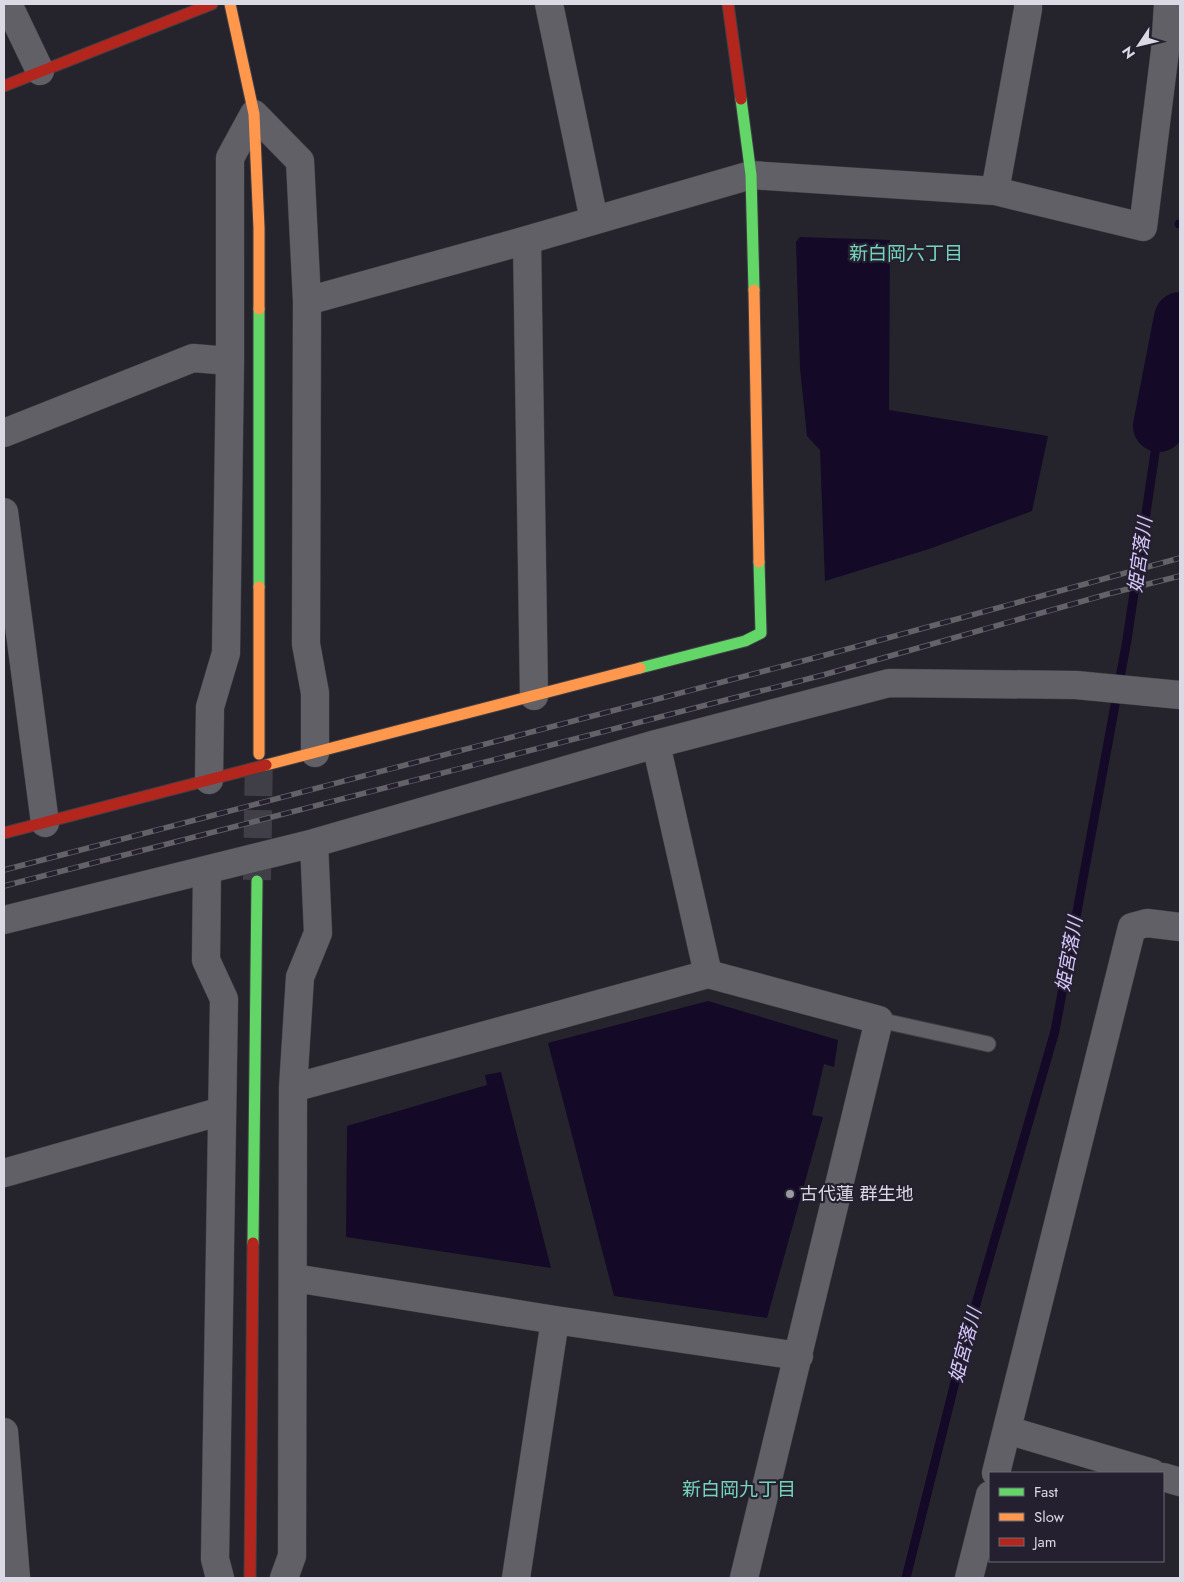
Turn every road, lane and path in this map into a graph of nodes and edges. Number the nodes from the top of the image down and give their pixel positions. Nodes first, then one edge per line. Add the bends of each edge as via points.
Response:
1 (8, 4) edge
2 (212, 4) edge
3 (230, 4) edge
4 (548, 4) edge
5 (728, 4) edge
6 (1028, 4) edge
7 (1168, 4) edge
8 (40, 71) junction
9 (4, 86) edge
10 (254, 114) junction
11 (751, 175) junction
12 (995, 191) junction
13 (594, 220) junction
14 (527, 240) junction
15 (307, 301) junction
16 (230, 361) junction
17 (4, 433) edge
18 (4, 512) edge
19 (1167, 694) edge
20 (534, 696) junction
21 (656, 744) junction
22 (315, 752) junction
23 (259, 754) tunnel mouth
24 (209, 780) junction
25 (45, 823) junction
26 (4, 833) edge
27 (314, 843) junction
28 (207, 871) junction
29 (257, 881) tunnel mouth
30 (4, 920) edge
31 (1180, 927) edge
32 (708, 974) junction
33 (879, 1020) junction
34 (988, 1044) dead end
35 (293, 1088) junction
36 (222, 1111) junction
37 (4, 1173) edge
38 (294, 1278) junction
39 (555, 1320) junction
40 (799, 1356) junction
41 (1007, 1430) junction
42 (4, 1432) edge
43 (996, 1472) edge
44 (1149, 1472) edge
45 (1164, 1476) edge
46 (1180, 1482) edge
47 (989, 1499) edge
48 (16, 1578) edge
49 (220, 1578) edge
50 (250, 1578) edge
51 (284, 1578) edge
52 (516, 1578) edge
53 (744, 1578) edge
54 (969, 1578) edge

1 - 8 street
2 - 8 street
3 - 10 street
4 - 13 street
5 - 11 street
6 - 12 street
7 - 12 street via 1143,227
8 - 9 street
10 - 15 street via 300,161
10 - 16 street via 230,158
10 - 23 street via 260,228
11 - 12 street
11 - 13 street
11 - 20 street via 761,633 745,641
13 - 14 street
14 - 15 street
14 - 20 street
15 - 22 street via 306,644 316,692
16 - 17 street via 193,358
16 - 24 street via 226,653 210,707
18 - 25 street
19 - 21 street via 1076,685 890,684
20 - 22 street
21 - 27 street
21 - 32 street
22 - 24 street
24 - 25 street
25 - 26 street
27 - 28 street
27 - 35 street via 318,933 300,977
28 - 30 street
28 - 36 street via 206,960 224,999
29 - 50 street
31 - 41 street via 1147,923 1132,927
32 - 33 street
32 - 35 street
33 - 34 lane
33 - 40 street
35 - 38 street
36 - 37 street
36 - 49 street via 215,1559
38 - 39 street
38 - 51 street via 292,1556
39 - 40 street
39 - 52 street
40 - 53 street
41 - 43 street
41 - 44 street
42 - 48 street
45 - 46 street
47 - 54 street

